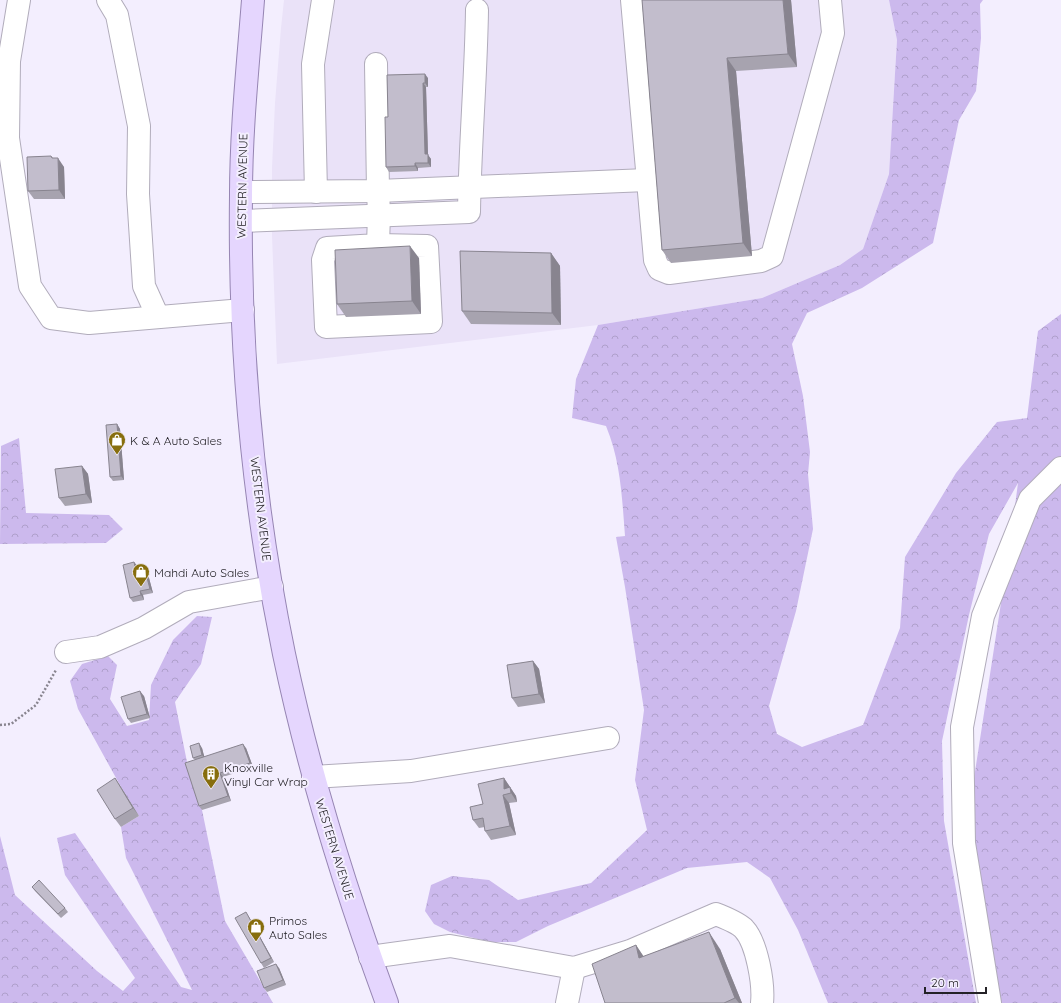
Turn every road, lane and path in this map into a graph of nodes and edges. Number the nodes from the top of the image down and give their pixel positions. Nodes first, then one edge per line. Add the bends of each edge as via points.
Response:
1 (19, 0) edge
2 (108, 0) edge
3 (253, 0) edge
4 (323, 0) edge
5 (632, 0) edge
6 (830, 0) edge
7 (477, 10) dead end
8 (376, 64) dead end
9 (647, 180) junction
10 (469, 187) junction
11 (378, 191) junction
12 (240, 192) junction
13 (316, 192) junction
14 (379, 214) junction
15 (241, 221) junction
16 (378, 245) junction
17 (243, 310) junction
18 (158, 317) junction
19 (1061, 468) edge
20 (272, 588) junction
21 (66, 652) joint
22 (0, 725) edge
23 (608, 738) dead end
24 (313, 776) junction
25 (370, 957) junction
26 (574, 968) junction
27 (387, 1003) edge
28 (567, 1003) edge
29 (762, 1003) edge
30 (990, 1003) edge

1 - 18 street via 9,61 8,138 30,286 51,318 89,323
2 - 18 street via 116,15 139,126 138,194 144,286
3 - 12 main road, WESTERN AVENUE
4 - 13 street via 313,64
5 - 9 street
6 - 9 street via 833,33 772,256 761,261 690,272 669,274 659,270 655,260
7 - 10 street
8 - 11 street
9 - 10 street
10 - 11 street
10 - 14 street via 469,212
11 - 13 street
11 - 14 street
12 - 13 street
12 - 15 main road, WESTERN AVENUE
14 - 15 street
14 - 16 street
15 - 17 main road, WESTERN AVENUE
16 - 16 street via 327,248 323,260 326,327 431,322 427,246
17 - 18 street
17 - 20 main road, WESTERN AVENUE via 249,411
19 - 30 street via 1030,499 983,616 962,727 964,843
20 - 21 street via 189,602 144,628 100,647
20 - 24 main road, WESTERN AVENUE via 284,654
21 - 22 path via 36,705 12,724
23 - 24 street via 411,771
24 - 25 main road, WESTERN AVENUE
25 - 26 street via 450,946
25 - 27 main road, WESTERN AVENUE
26 - 28 street
26 - 29 street via 630,950 716,914 743,928 755,949 763,994

